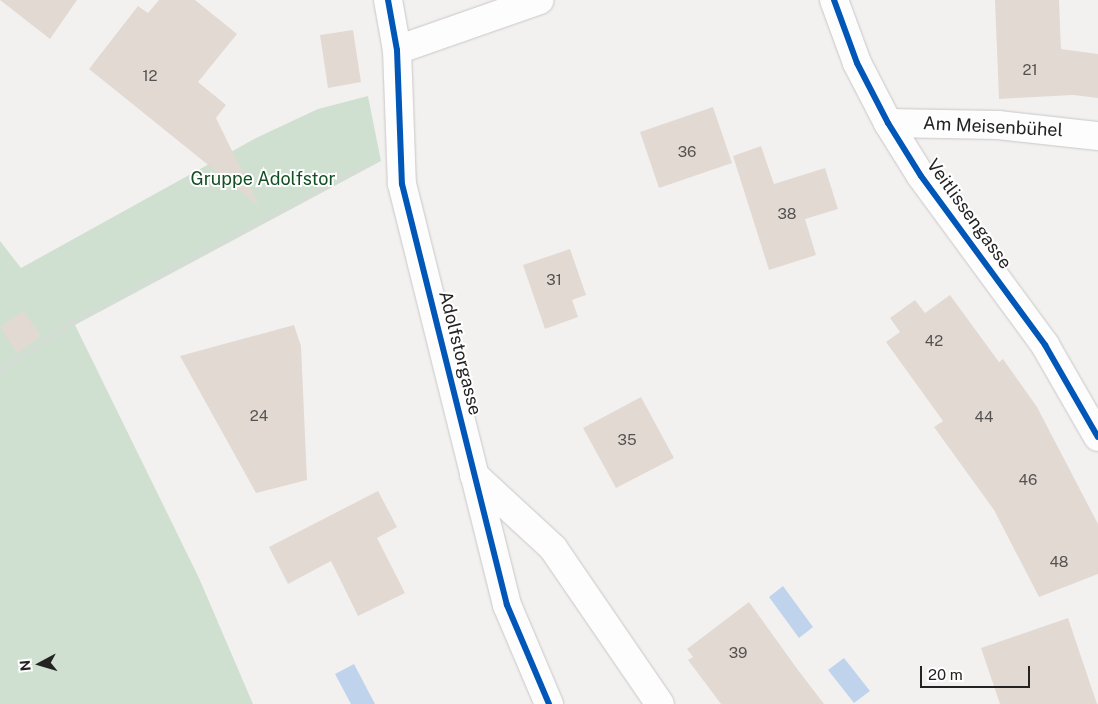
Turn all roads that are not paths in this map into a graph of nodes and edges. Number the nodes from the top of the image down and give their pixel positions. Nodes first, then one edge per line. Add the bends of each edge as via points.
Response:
1 (388, 0) edge
2 (540, 0) edge
3 (834, 0) edge
4 (397, 50) junction
5 (888, 123) junction
6 (1098, 136) edge
7 (1098, 437) edge
8 (474, 475) junction
9 (549, 704) edge
10 (660, 704) edge

1 - 4 street, Adolfstorgasse
2 - 4 street
3 - 5 street, Veitlissengasse via 857,63
4 - 8 street, Adolfstorgasse via 402,184
5 - 6 street, Am Meisenbühel via 998,125
5 - 7 street, Veitlissengasse via 921,176 1045,345
8 - 9 street, Adolfstorgasse via 507,605
8 - 10 street via 553,548

